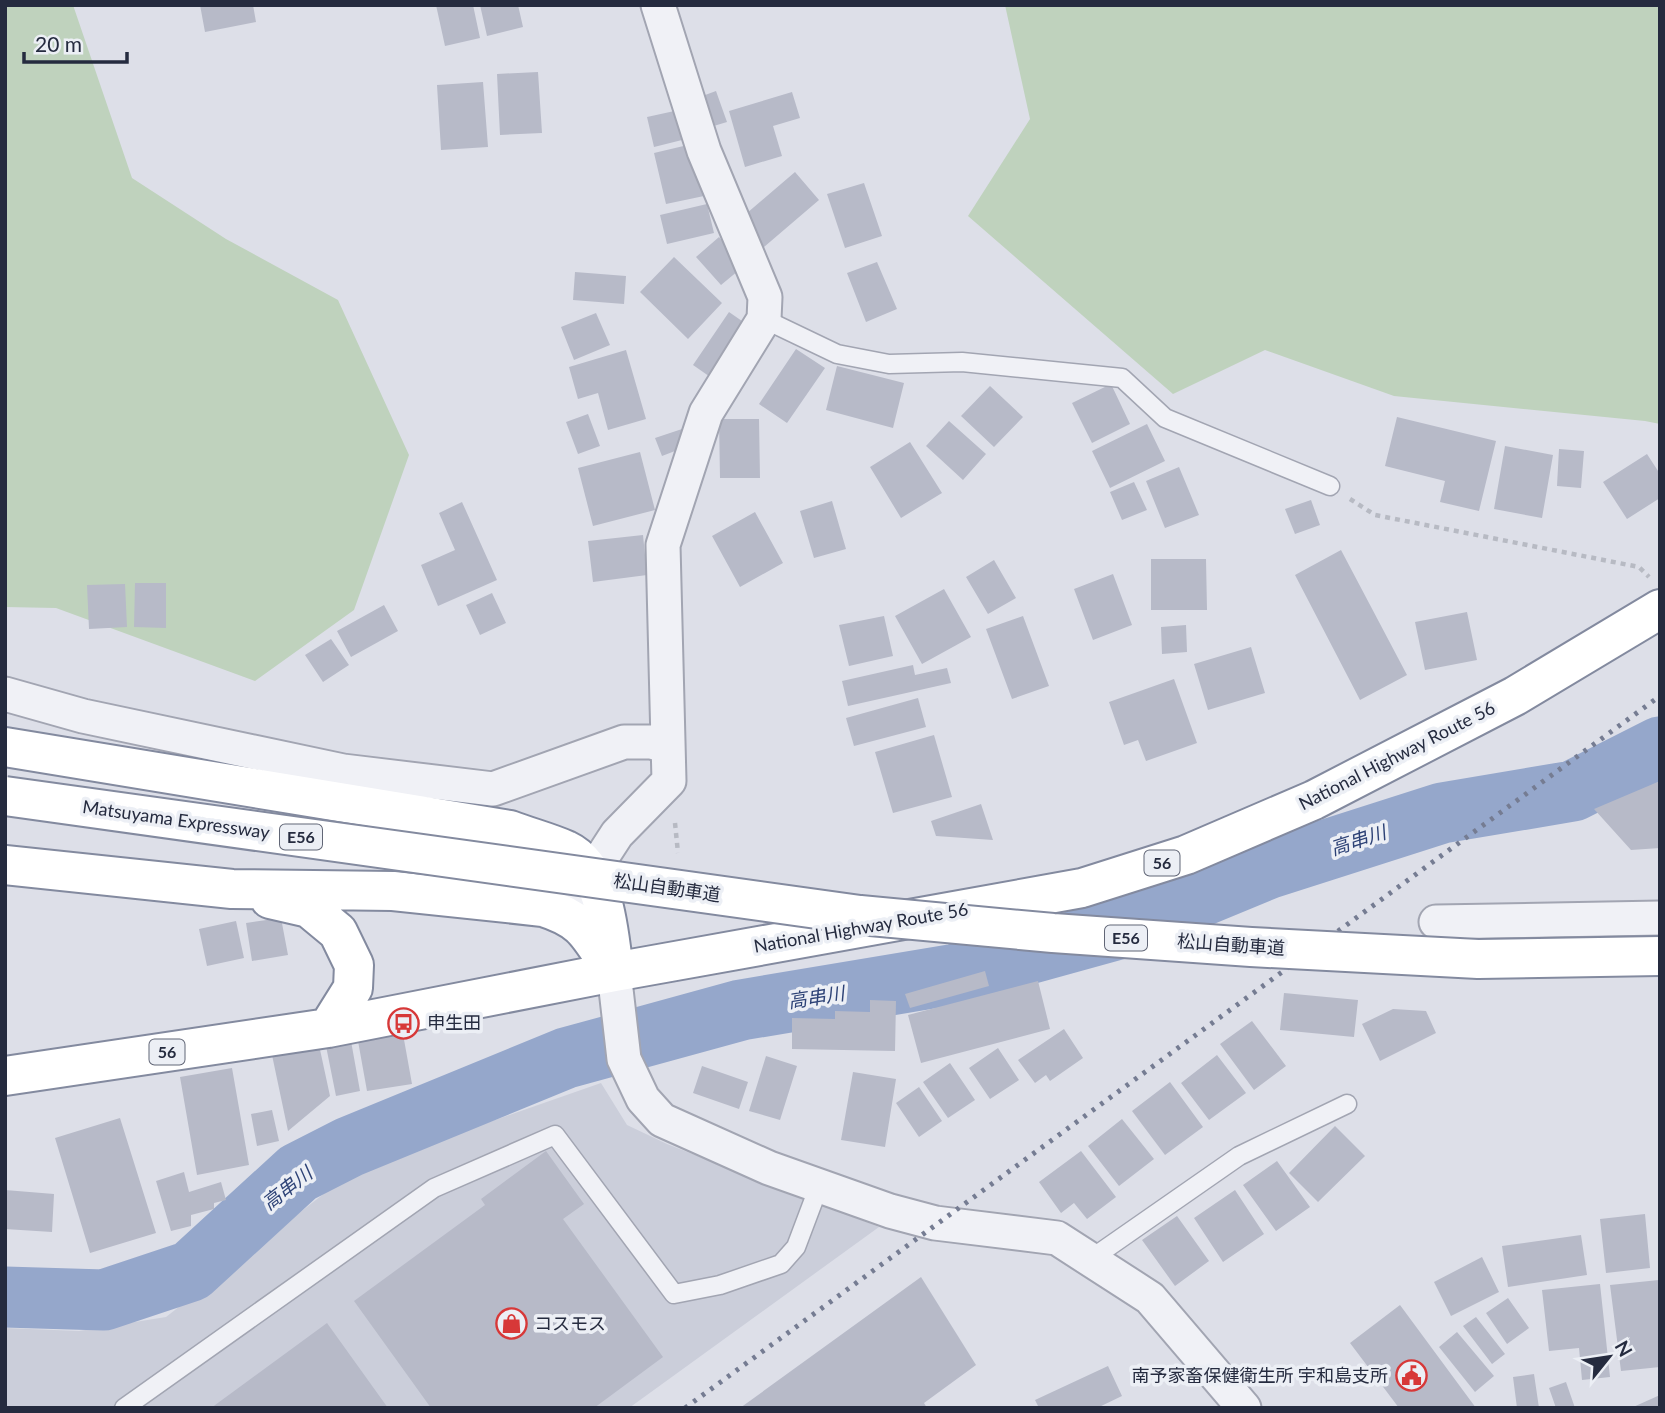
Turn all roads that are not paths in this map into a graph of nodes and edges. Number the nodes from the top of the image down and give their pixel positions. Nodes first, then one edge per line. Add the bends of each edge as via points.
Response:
1 (657, 5) edge
2 (764, 319) junction
3 (1330, 486) road end
4 (1658, 596) edge
5 (5, 694) edge
6 (667, 746) junction
7 (5, 747) edge
8 (5, 796) edge
9 (5, 866) edge
10 (594, 876) junction
11 (232, 889) junction
12 (565, 914) junction
13 (1660, 918) edge
14 (1436, 922) dead end
15 (1660, 956) edge
16 (614, 972) junction
17 (328, 1028) junction
18 (5, 1076) edge
19 (1347, 1104) dead end
20 (819, 1186) junction
21 (1091, 1259) junction
22 (124, 1408) edge
23 (1244, 1408) edge

1 - 2 street via 704,151 765,297
2 - 3 lane via 837,354 889,364 962,362 1122,378 1165,418
2 - 6 street via 706,413 663,545
4 - 16 highway, National Highway Route 56 / 56 via 1515,696 1314,800 1186,855 1083,888
5 - 6 street via 83,716 343,771 494,789 624,742
6 - 10 street via 669,781 617,834
7 - 10 highway via 510,831 569,851
8 - 10 highway, Matsuyama Expressway / E56, bridge
9 - 11 highway
10 - 12 street
10 - 15 highway, 松山自動車道 / E56, bridge via 860,915 1066,934 1478,959
10 - 16 highway via 606,911
11 - 12 highway via 393,891 543,907
11 - 17 highway via 309,908 338,932 354,965 353,988
12 - 16 highway via 583,926
13 - 14 street
16 - 17 highway, National Highway Route 56 / 56
16 - 20 street via 624,1059 643,1098 662,1120
17 - 18 highway, National Highway Route 56 / 56
19 - 21 lane via 1239,1156
20 - 21 street via 935,1223 1057,1238
20 - 22 lane via 796,1247 781,1264 720,1285 674,1294 555,1135 433,1188
21 - 23 street via 1150,1298

